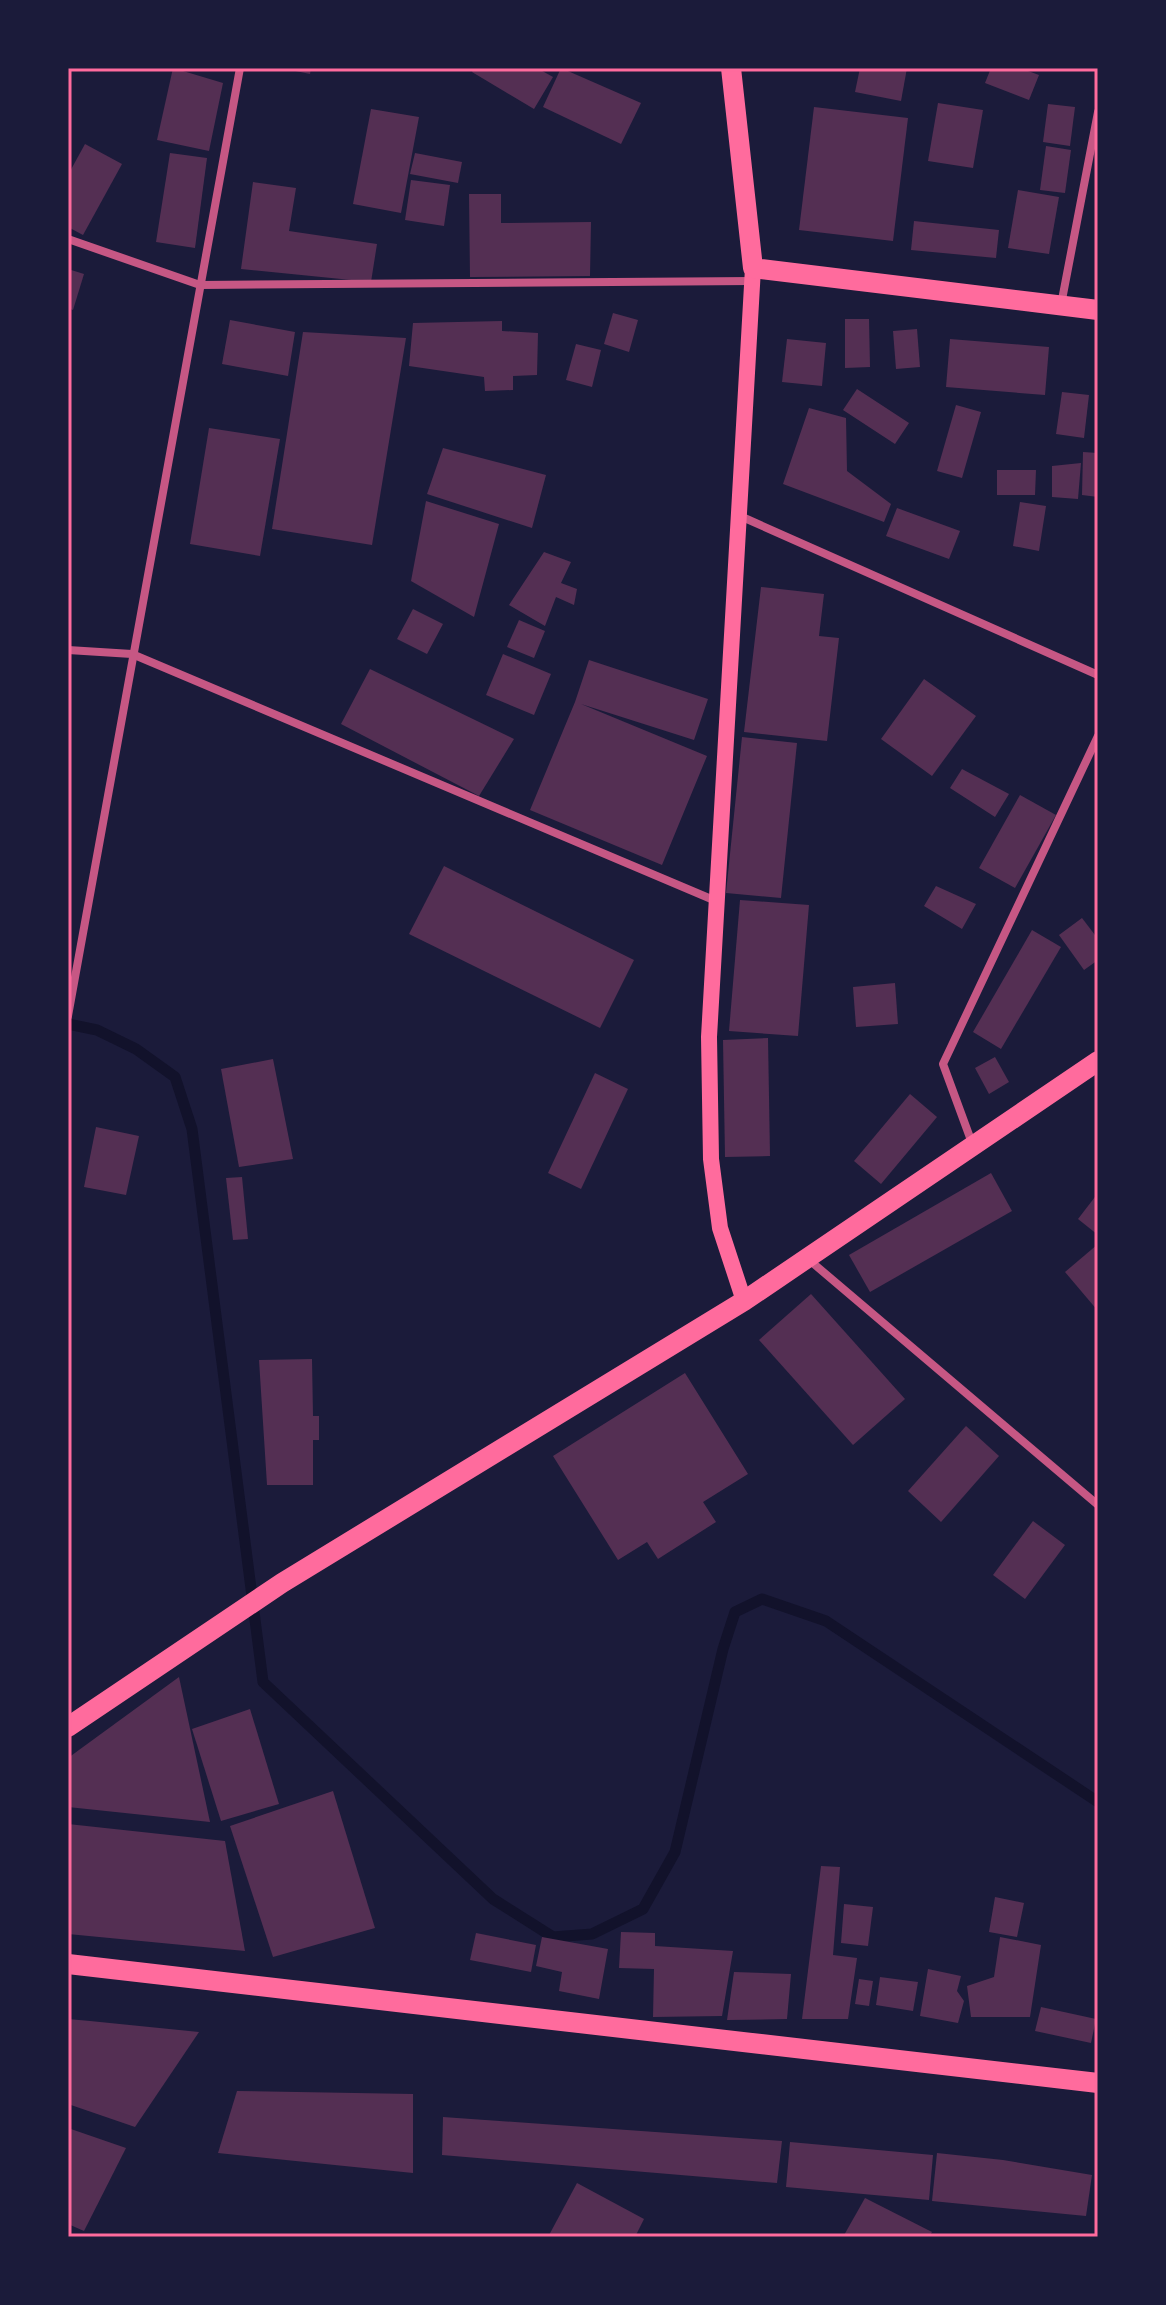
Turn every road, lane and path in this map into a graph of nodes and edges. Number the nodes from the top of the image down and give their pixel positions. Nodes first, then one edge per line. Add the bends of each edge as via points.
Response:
1 (240, 68) edge
2 (731, 68) edge
3 (1098, 112) edge
4 (68, 239) edge
5 (753, 274) junction
6 (200, 285) junction
7 (1061, 306) junction
8 (1098, 310) edge
9 (740, 516) junction
10 (68, 650) edge
11 (132, 654) junction
12 (1098, 675) edge
13 (1098, 736) edge
14 (717, 902) junction
15 (68, 1016) edge
16 (1098, 1061) edge
17 (973, 1146) junction
18 (807, 1258) junction
19 (744, 1301) junction
20 (1098, 1505) edge
21 (68, 1727) edge
22 (68, 1964) edge
23 (1098, 2083) edge

1 - 6 street
2 - 5 main road
3 - 7 street
4 - 6 street
5 - 6 street
5 - 7 main road
5 - 9 main road
6 - 11 street
7 - 8 main road
9 - 12 street
9 - 14 main road
10 - 11 street
11 - 14 street
11 - 15 street
13 - 17 street via 943,1064
14 - 19 main road via 709,1037 711,1159 720,1228
16 - 17 main road
17 - 18 main road
18 - 19 main road
18 - 20 street
19 - 21 main road via 282,1583
22 - 23 main road

